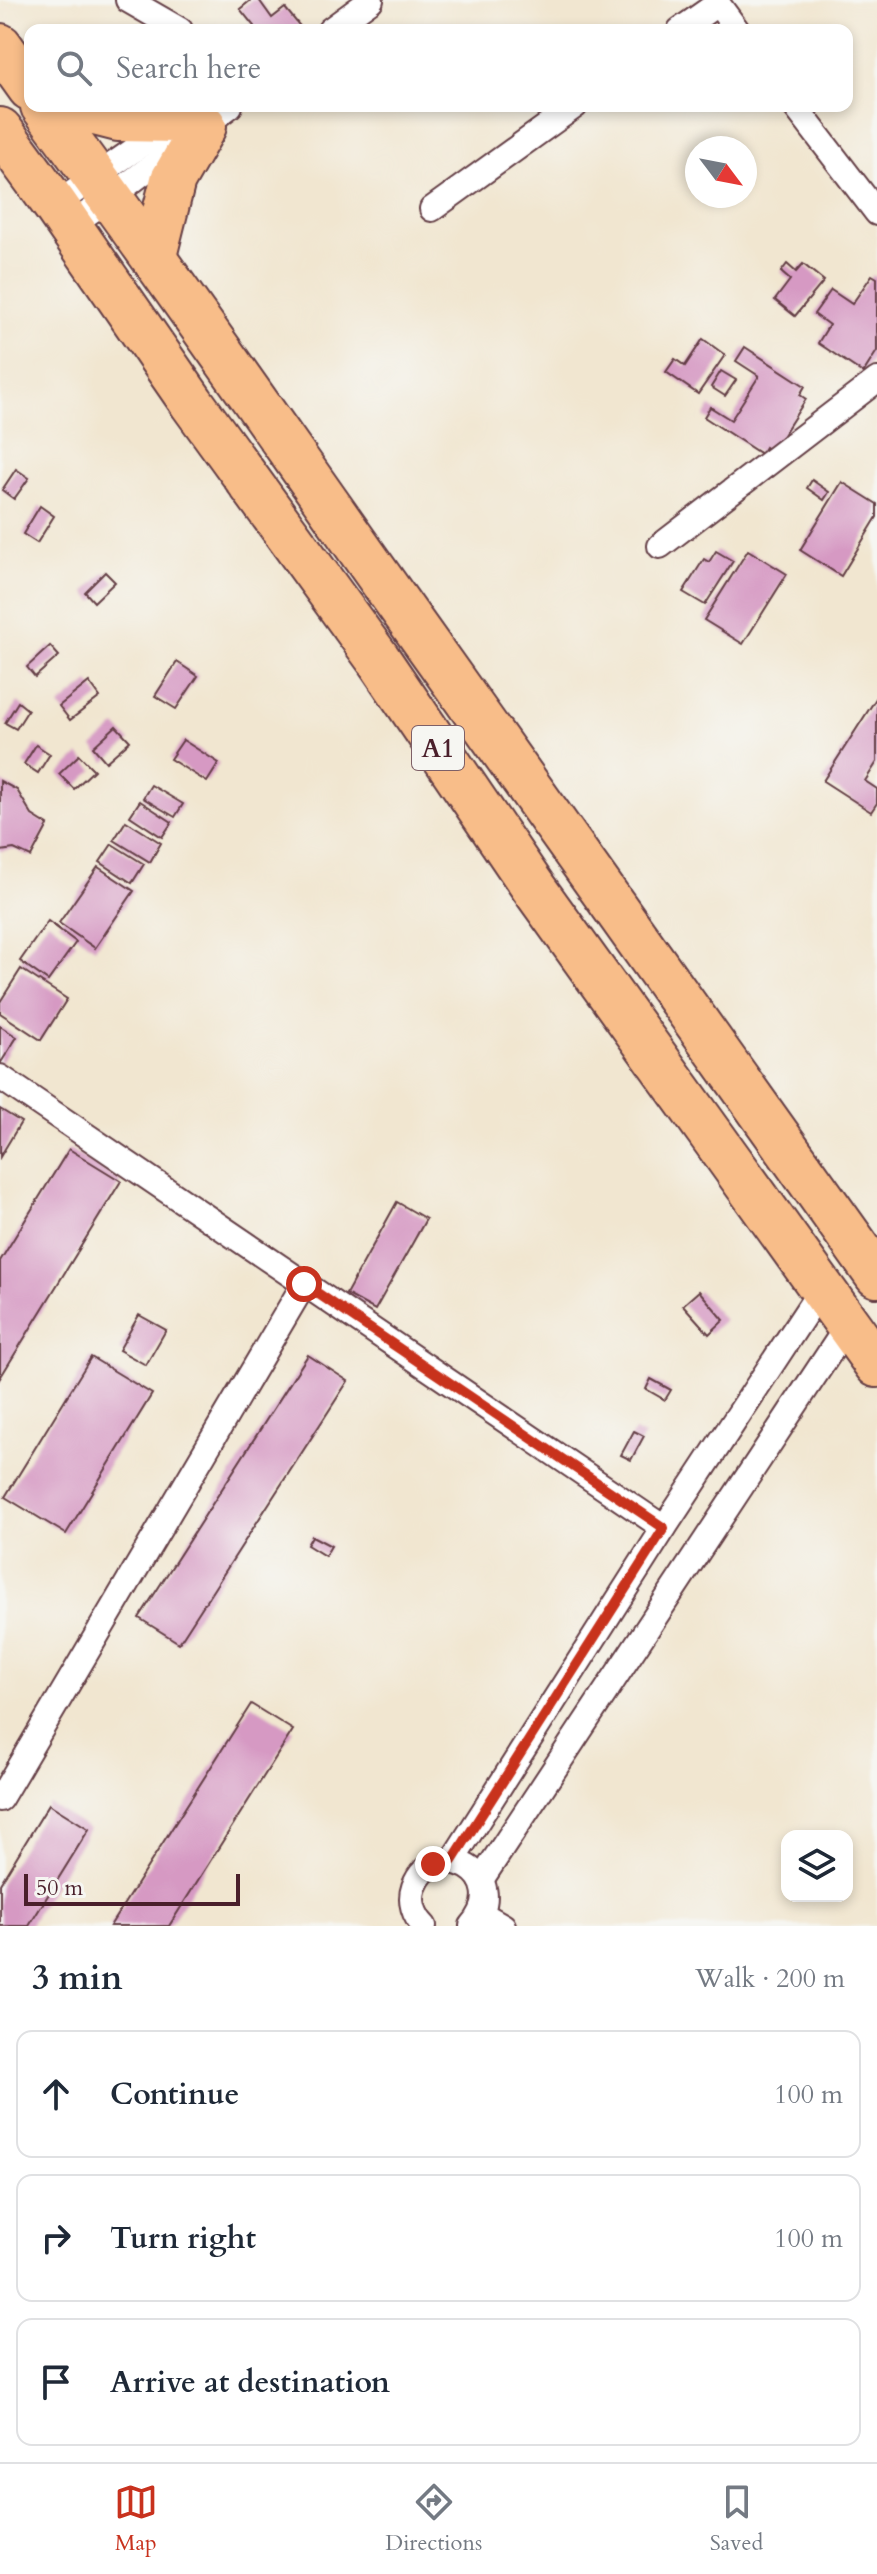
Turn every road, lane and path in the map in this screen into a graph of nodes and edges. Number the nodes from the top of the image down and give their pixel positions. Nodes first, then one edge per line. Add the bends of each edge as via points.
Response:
1 (128, 0) edge
2 (371, 0) edge
3 (716, 2) edge
4 (170, 24) edge
5 (338, 24) edge
6 (688, 24) edge
7 (732, 24) edge
8 (0, 46) edge
9 (24, 80) edge
10 (47, 112) edge
11 (91, 112) edge
12 (567, 112) edge
13 (800, 112) edge
14 (204, 115) edge
15 (0, 130) edge
16 (103, 187) junction
17 (432, 209) dead end
18 (877, 213) edge
19 (62, 216) junction
20 (154, 256) junction
21 (877, 380) edge
22 (660, 546) dead end
23 (0, 1077) edge
24 (877, 1275) edge
25 (304, 1284) junction
26 (822, 1288) junction
27 (848, 1325) junction
28 (877, 1365) edge
29 (664, 1528) junction
30 (0, 1799) edge
31 (452, 1861) junction
32 (481, 1880) junction
33 (416, 1922) edge
34 (486, 1922) edge

1 - 4 street
2 - 5 street
3 - 6 street
3 - 7 street
8 - 9 highway
10 - 16 highway, A1
11 - 14 highway via 118,119
12 - 17 street
13 - 18 street
14 - 16 street
14 - 20 highway via 173,180
15 - 19 highway, A1
16 - 19 street
16 - 20 highway, A1
19 - 26 highway, A1
20 - 24 highway, A1
21 - 22 street
23 - 25 street
25 - 29 street
25 - 30 street
26 - 27 highway, A1
26 - 29 street
27 - 28 highway, A1
27 - 32 street
29 - 31 street
31 - 32 street via 469,1867
31 - 33 street via 433,1864 418,1876 411,1895
32 - 34 street

